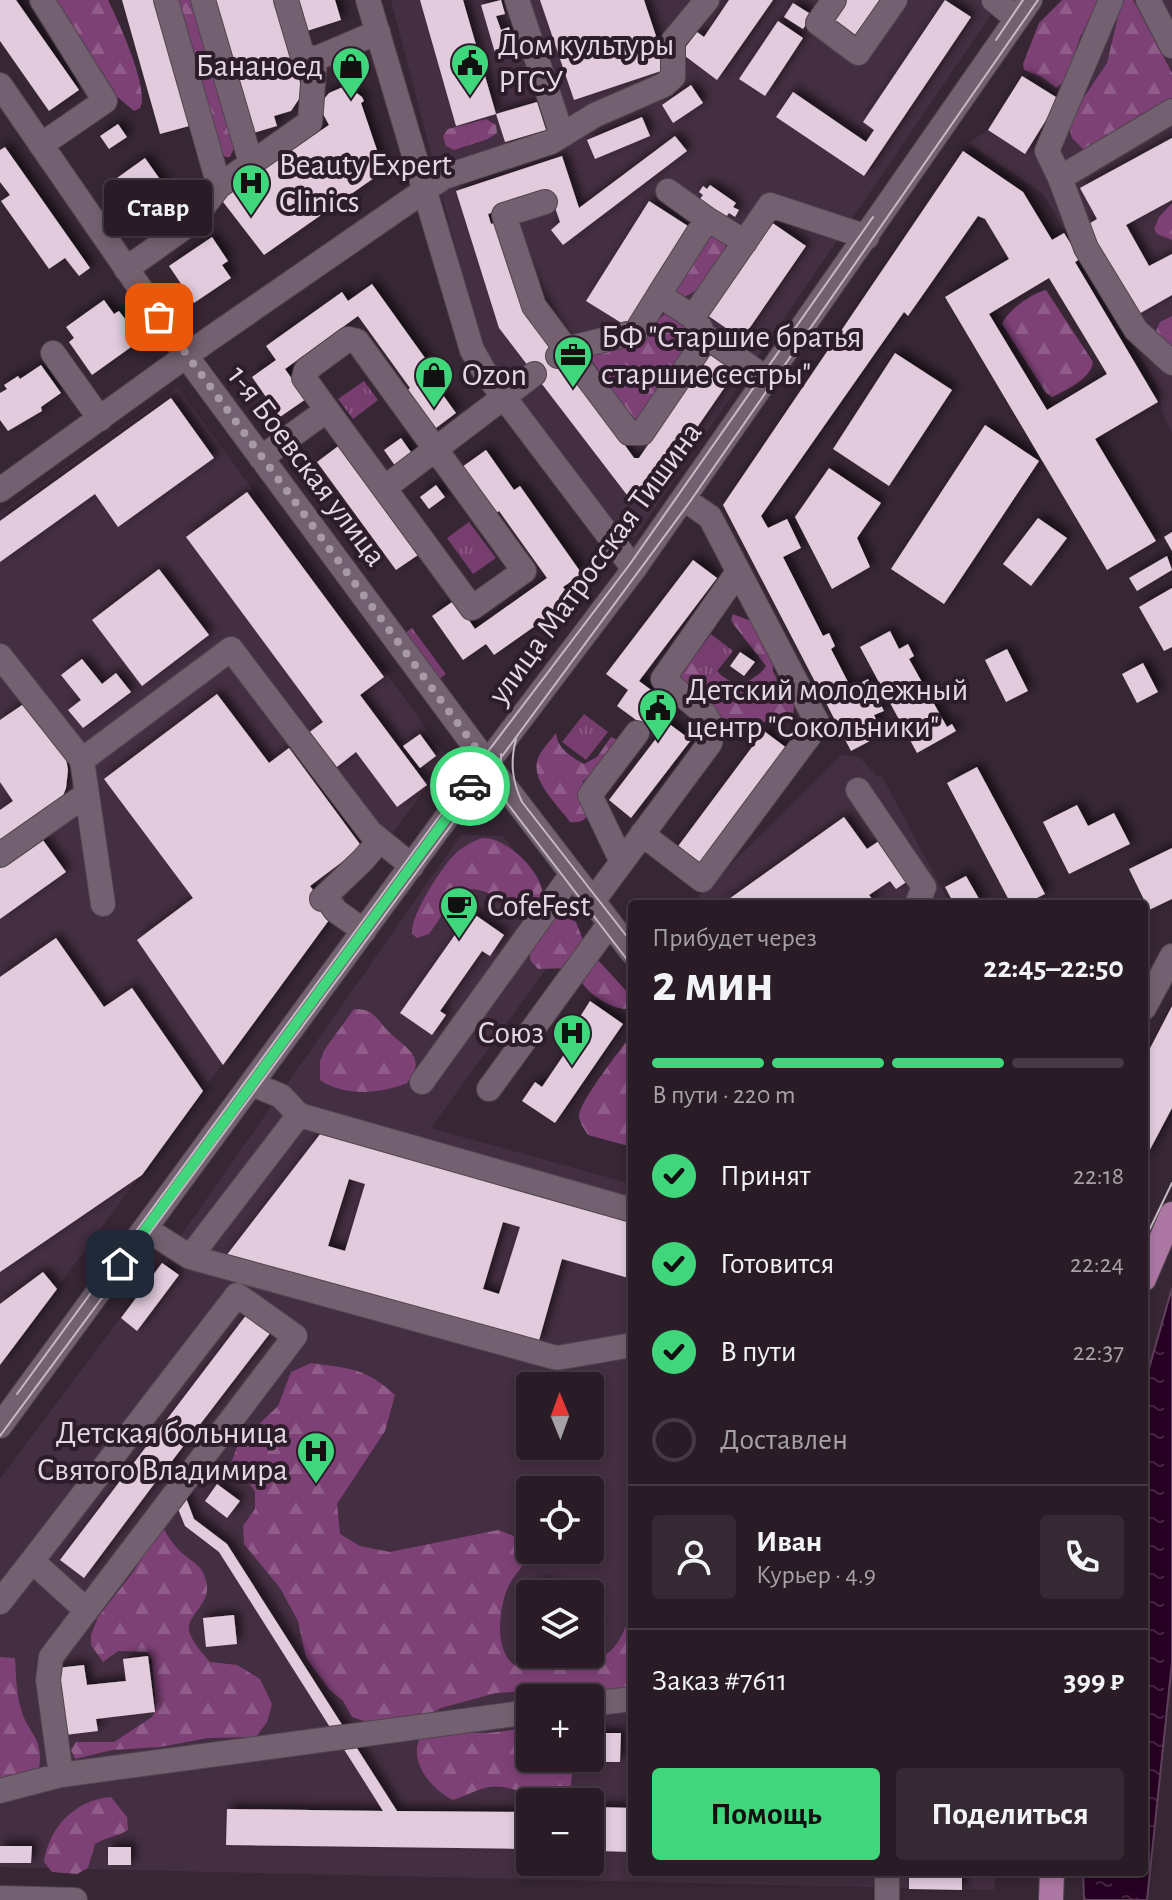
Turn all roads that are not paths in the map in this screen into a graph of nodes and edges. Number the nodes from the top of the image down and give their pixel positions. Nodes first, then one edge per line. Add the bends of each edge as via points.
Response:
1 (42, 0) edge
2 (166, 0) edge
3 (203, 0) edge
4 (286, 0) edge
5 (368, 0) edge
6 (517, 0) edge
7 (707, 0) edge
8 (834, 0) edge
9 (895, 0) edge
10 (994, 0) edge
11 (1111, 0) edge
12 (1148, 0) edge
13 (1024, 10) edge
14 (378, 32) junction
15 (1172, 46) edge
16 (315, 59) junction
17 (3, 96) edge
18 (1172, 111) edge
19 (562, 135) junction
20 (41, 145) junction
21 (251, 163) junction
22 (1060, 178) junction
23 (219, 186) junction
24 (425, 190) junction
25 (668, 191) dead end
26 (545, 202) dead end
27 (707, 219) junction
28 (867, 237) junction
29 (745, 242) junction
30 (126, 269) junction
31 (659, 295) junction
32 (700, 327) junction
33 (53, 353) dead end
34 (562, 353) junction
35 (187, 356) junction
36 (1172, 363) edge
37 (534, 374) dead end
38 (767, 379) junction
39 (504, 396) junction
40 (327, 410) junction
41 (100, 419) junction
42 (435, 449) junction
43 (261, 458) junction
44 (395, 480) dead end
45 (0, 490) edge
46 (684, 499) junction
47 (634, 569) junction
48 (738, 572) junction
49 (0, 656) edge
50 (637, 733) dead end
51 (82, 760) junction
52 (487, 763) junction
53 (858, 790) dead end
54 (87, 794) junction
55 (642, 834) junction
56 (371, 851) junction
57 (0, 855) edge
58 (622, 862) junction
59 (572, 874) junction
60 (405, 876) junction
61 (919, 900) edge
62 (593, 901) junction
63 (103, 904) dead end
64 (610, 923) junction
65 (364, 931) junction
66 (628, 947) edge
67 (1172, 956) edge
68 (1148, 1001) edge
69 (422, 1082) dead end
70 (252, 1084) junction
71 (489, 1089) dead end
72 (299, 1115) junction
73 (628, 1209) edge
74 (1172, 1214) edge
75 (146, 1229) junction
76 (190, 1257) junction
77 (1148, 1270) edge
78 (628, 1346) edge
79 (0, 1426) edge
80 (32, 1561) junction
81 (0, 1602) edge
82 (85, 1609) junction
83 (628, 1699) edge
84 (604, 1702) edge
85 (516, 1714) edge
86 (61, 1775) junction
87 (0, 1791) edge
88 (887, 1876) edge
89 (1052, 1876) edge
90 (0, 1898) edge
91 (75, 1900) edge
92 (887, 1900) edge
93 (1051, 1900) edge

1 - 20 street via 105,101
2 - 23 street
3 - 21 street
4 - 16 street via 302,54
5 - 14 street
6 - 19 street
7 - 19 street via 673,41 673,77
8 - 9 street via 818,23 858,53
10 - 13 street
11 - 22 street via 1047,151
12 - 15 street
13 - 28 street, улица Матросская Тишина
14 - 16 street
14 - 24 street
16 - 21 street via 310,122
17 - 20 street, 1-я Боевская улица
18 - 22 street
19 - 24 street via 444,177
20 - 30 street, 1-я Боевская улица
21 - 23 street
22 - 36 street via 1086,248 1136,330
23 - 30 street via 192,222
24 - 35 street
24 - 39 street via 472,350
25 - 27 street
26 - 34 street via 504,215 534,306
27 - 29 street
27 - 31 street
28 - 29 street via 770,205
28 - 38 street, улица Матросская Тишина
29 - 32 street
30 - 35 street, 1-я Боевская улица
31 - 32 street
31 - 34 street via 636,332
32 - 34 street via 642,433 629,433
32 - 38 street
33 - 41 street
35 - 41 street
35 - 43 street, 1-я Боевская улица
37 - 39 street
38 - 46 street, улица Матросская Тишина
39 - 42 street
39 - 47 street
40 - 42 street via 304,378 306,370 348,339 357,341
40 - 42 street via 472,608 524,571
40 - 43 street
41 - 45 street
42 - 44 street
43 - 52 street, 1-я Боевская улица
46 - 47 street, улица Матросская Тишина
46 - 48 street via 710,517
47 - 52 street, улица Матросская Тишина
48 - 55 street via 663,679 704,713 713,728 710,743
48 - 55 street via 818,724 702,880
49 - 51 street
50 - 58 street via 590,795
51 - 54 street
51 - 56 street via 231,649
52 - 59 street, 1-я Боевская улица
52 - 60 street, улица Матросская Тишина
53 - 61 street via 924,887
54 - 57 street
54 - 63 street
55 - 58 street
56 - 60 street
56 - 65 street via 324,898
58 - 62 street
59 - 62 street, 1-я Боевская улица
59 - 69 street
60 - 65 street, улица Матросская Тишина
62 - 64 street, 1-я Боевская улица
64 - 66 street, 1-я Боевская улица
64 - 71 street
65 - 70 street, улица Матросская Тишина
67 - 68 street
70 - 72 street via 281,1096
70 - 75 street, улица Матросская Тишина
72 - 73 street
72 - 76 street
74 - 77 main road
75 - 76 street
75 - 79 street, улица Матросская Тишина
76 - 78 street via 557,1358
80 - 81 street
80 - 82 street
80 - 82 street via 237,1295 295,1336
82 - 86 street via 51,1657 48,1680
83 - 84 street
85 - 86 street
86 - 87 street
88 - 92 street
89 - 93 main road
90 - 91 street

